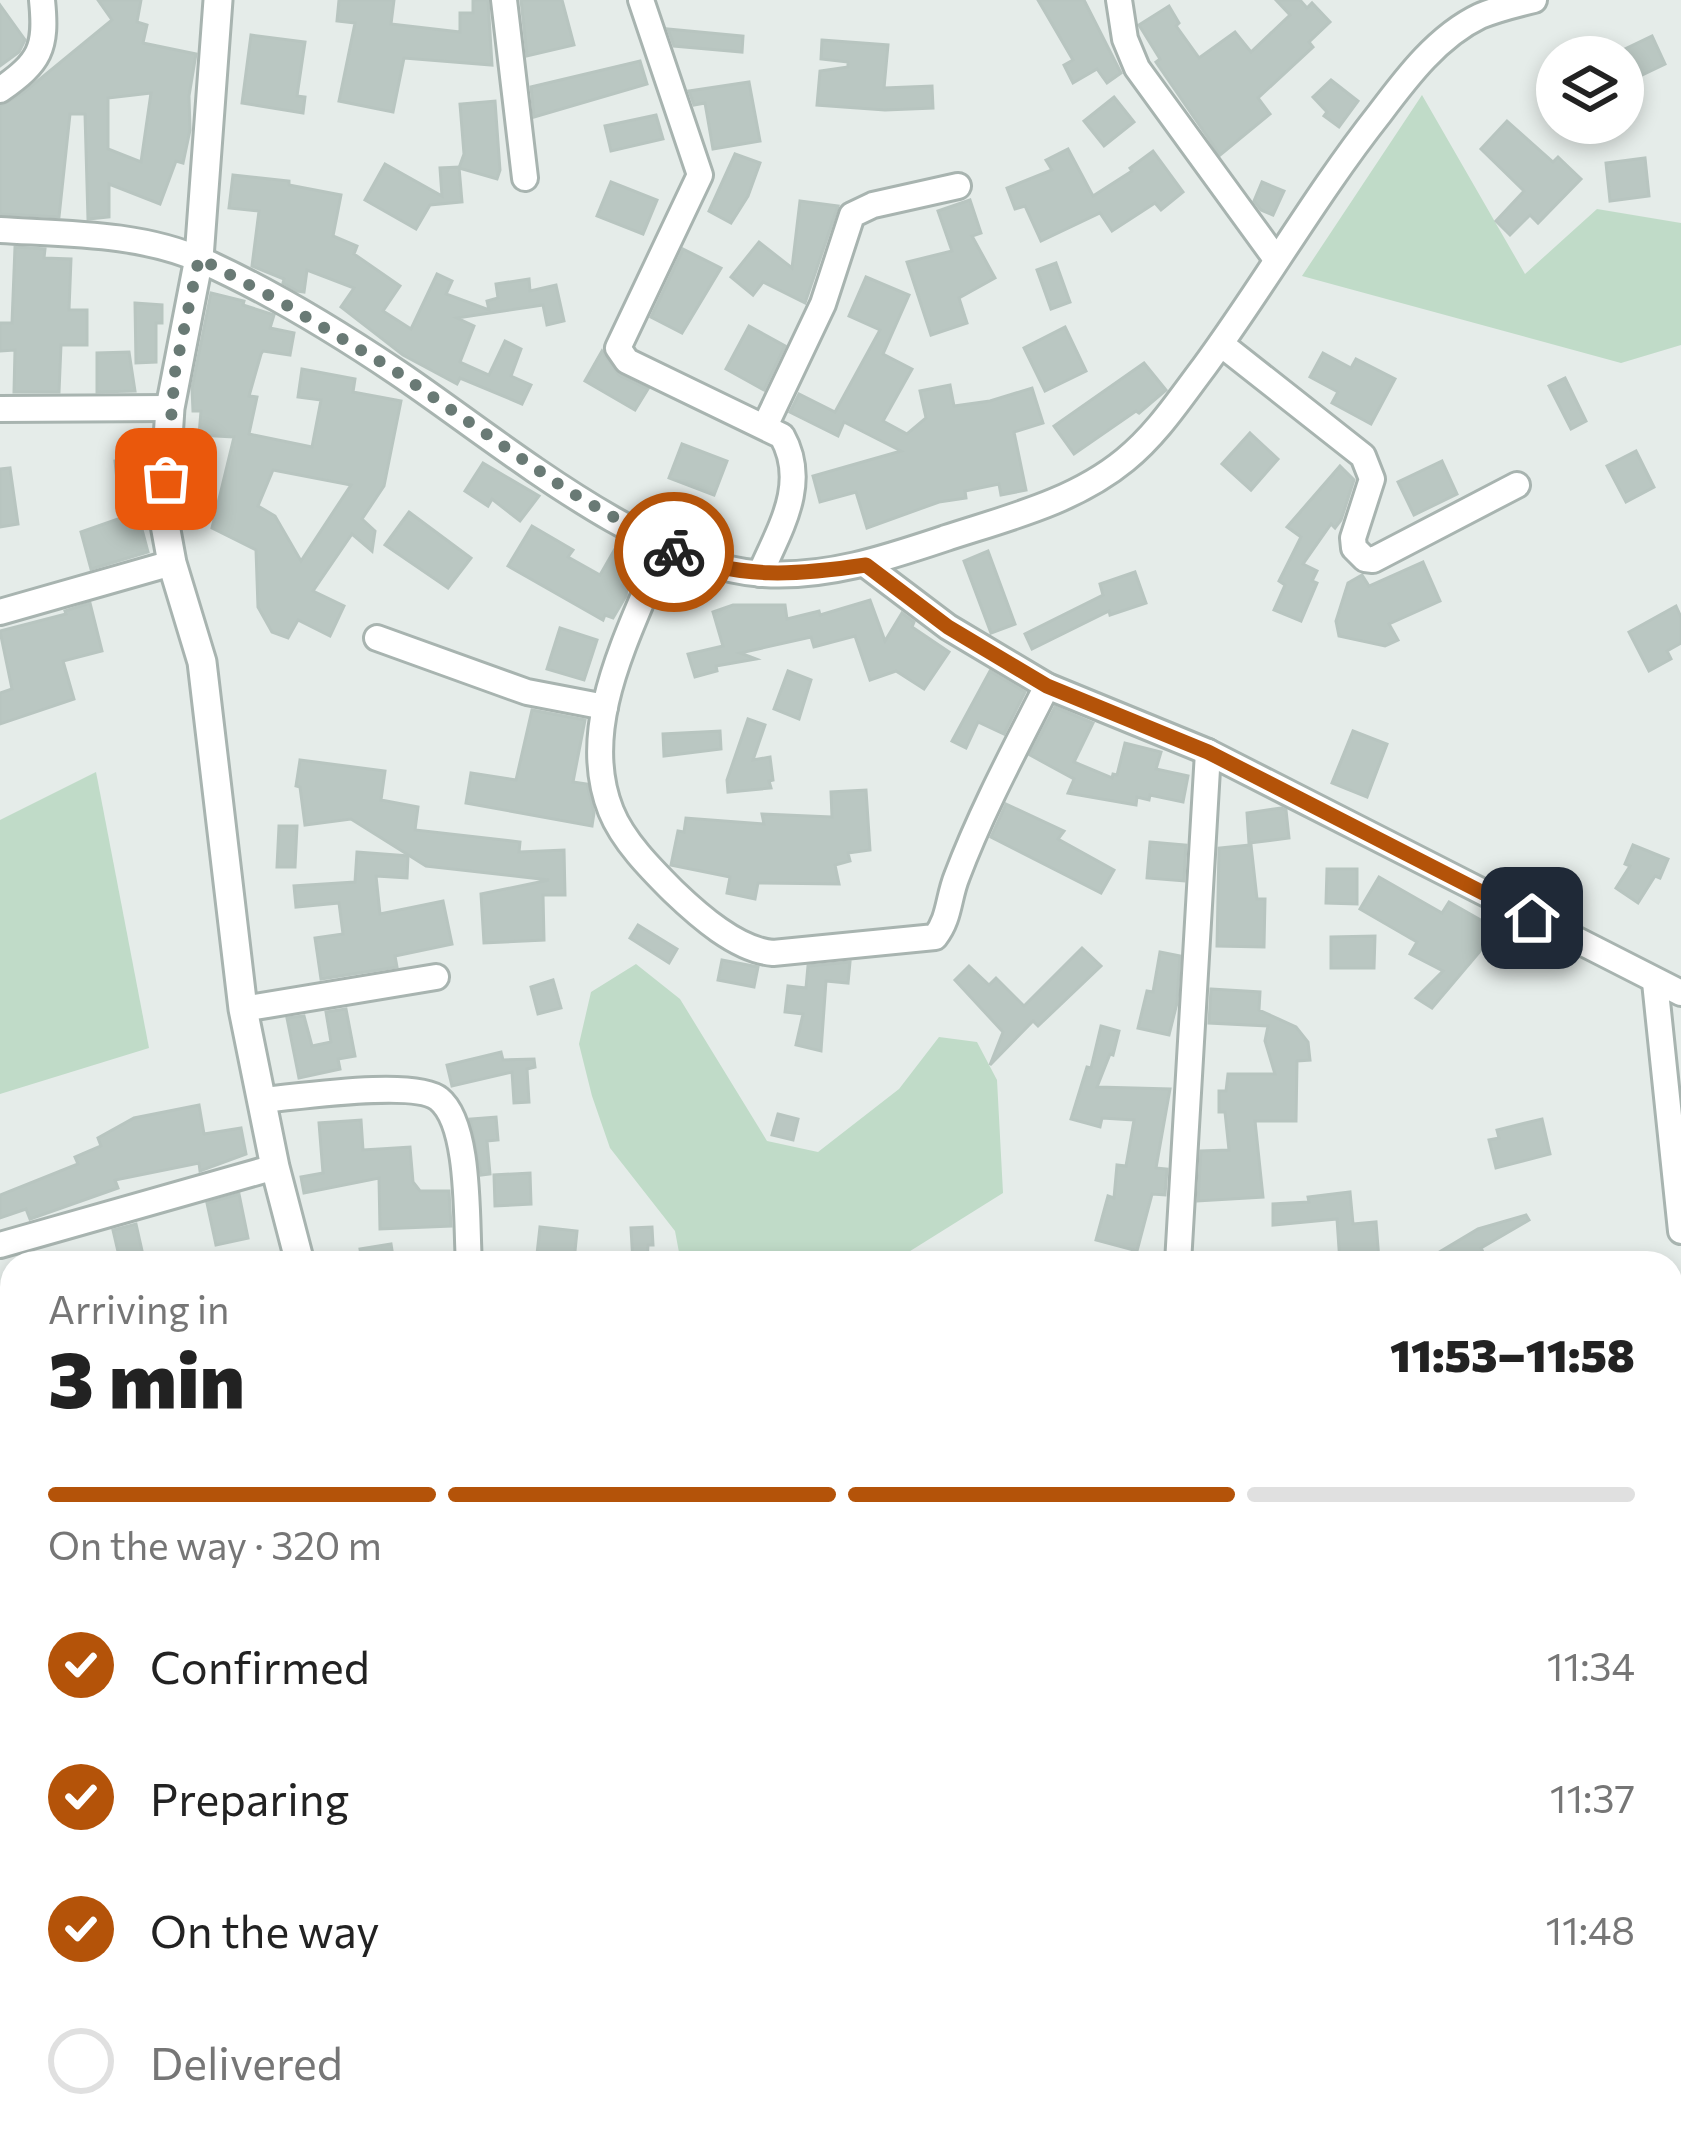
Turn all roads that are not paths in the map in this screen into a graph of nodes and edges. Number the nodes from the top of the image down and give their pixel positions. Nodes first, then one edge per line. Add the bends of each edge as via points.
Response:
1 (42, 0) edge
2 (218, 0) edge
3 (504, 0) edge
4 (641, 0) edge
5 (1119, 0) edge
6 (1534, 0) edge
7 (1477, 8) edge
8 (0, 90) edge
9 (525, 178) dead end
10 (958, 186) dead end
11 (0, 230) edge
12 (199, 258) junction
13 (1276, 260) junction
14 (1221, 344) junction
15 (170, 408) junction
16 (0, 409) edge
17 (765, 426) junction
18 (1517, 485) dead end
19 (664, 548) junction
20 (172, 563) junction
21 (866, 565) junction
22 (760, 574) junction
23 (0, 612) edge
24 (376, 638) dead end
25 (1047, 686) junction
26 (604, 707) junction
27 (1208, 752) junction
28 (436, 977) dead end
29 (1655, 982) junction
30 (1681, 993) edge
31 (243, 1009) junction
32 (262, 1100) junction
33 (275, 1167) junction
34 (1681, 1232) edge
35 (0, 1245) edge
36 (297, 1251) edge
37 (468, 1251) edge
38 (1179, 1251) edge

1 - 8 street via 40,52
2 - 12 street
3 - 9 street
4 - 17 street via 700,175 620,356
5 - 13 street via 1137,68
6 - 7 street
7 - 13 street via 1418,64
10 - 17 street via 852,214 824,304
11 - 12 street via 141,243
12 - 15 street
12 - 19 street via 394,370
13 - 14 street
14 - 18 street via 1363,456 1372,479 1353,538 1365,559
14 - 21 street via 1157,429 1086,487
15 - 16 street
15 - 20 street via 164,514
17 - 22 street via 790,450 794,487
19 - 22 street
19 - 26 street
20 - 23 street
20 - 31 street via 202,662
21 - 22 street
21 - 25 street
24 - 26 street via 526,692
25 - 26 street via 935,937 773,952 700,916 647,865 611,813 599,735
25 - 27 street
27 - 29 street
27 - 38 street
28 - 31 street
29 - 30 street
29 - 34 street
31 - 32 street
32 - 33 street
32 - 37 street via 413,1088 442,1100 463,1157
33 - 35 street
33 - 36 street

